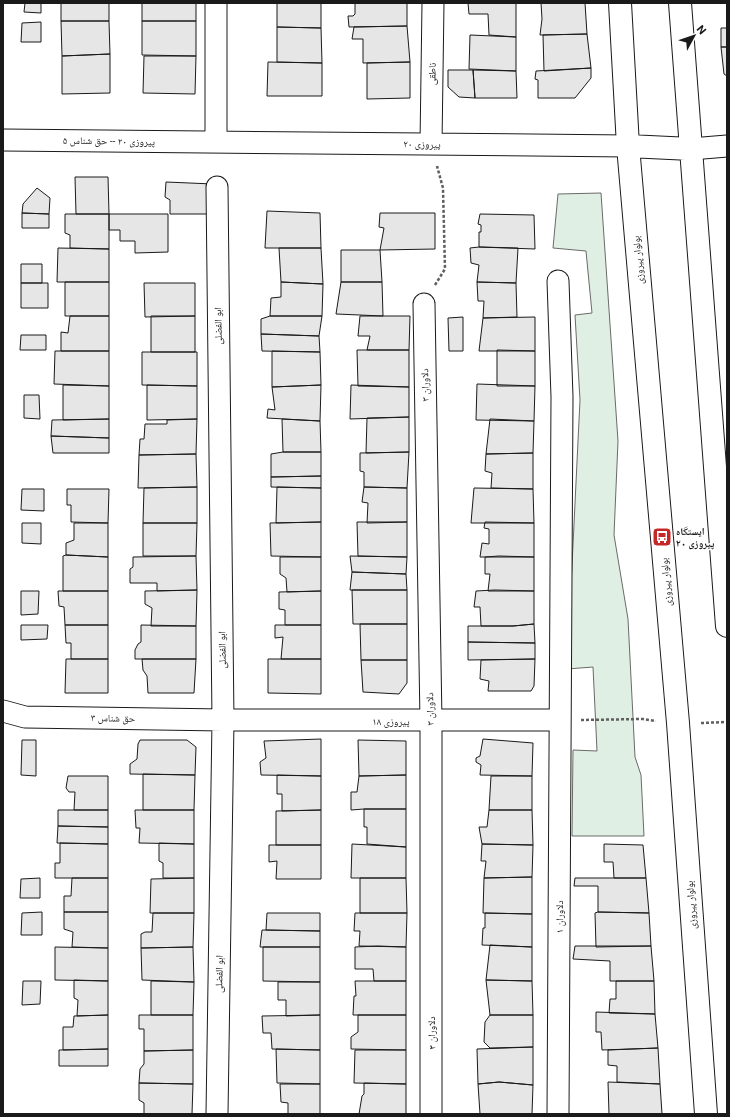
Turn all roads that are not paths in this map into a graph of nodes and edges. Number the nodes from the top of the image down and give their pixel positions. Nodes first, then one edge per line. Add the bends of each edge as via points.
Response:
1 (216, 3) edge
2 (433, 3) edge
3 (620, 3) edge
4 (680, 3) edge
5 (3, 140) edge
6 (216, 142) junction
7 (431, 144) junction
8 (628, 146) junction
9 (727, 146) edge
10 (691, 148) junction
11 (217, 187) dead end
12 (558, 281) dead end
13 (424, 304) road end
14 (727, 626) edge
15 (3, 711) edge
16 (223, 720) junction
17 (559, 720) junction
18 (431, 721) junction
19 (217, 1114) edge
20 (431, 1114) edge
21 (558, 1114) edge
22 (706, 1114) edge

1 - 6 street
2 - 7 street, ناطقی
3 - 8 main road, بولوار پیروزی
4 - 10 main road
5 - 6 street, پیروزی ۲۰ -- حق شناس ۵
6 - 7 street, پیروزی ۲۰
7 - 8 street, پیروزی ۲۰
8 - 10 main road
8 - 22 main road, بولوار پیروزی via 678,723
9 - 10 street
10 - 14 main road
11 - 16 street, ابو الفضلی
12 - 17 street, دلاوران ۱ via 562,397
13 - 18 street, دلاوران ۳
15 - 16 street, حق شناس ۳ via 25,717
16 - 18 street, پیروزی ۱۸
16 - 19 street, ابو الفضلی
17 - 18 street, پیروزی ۱۸
17 - 21 street, دلاوران ۱
18 - 20 street, دلاوران ۳

